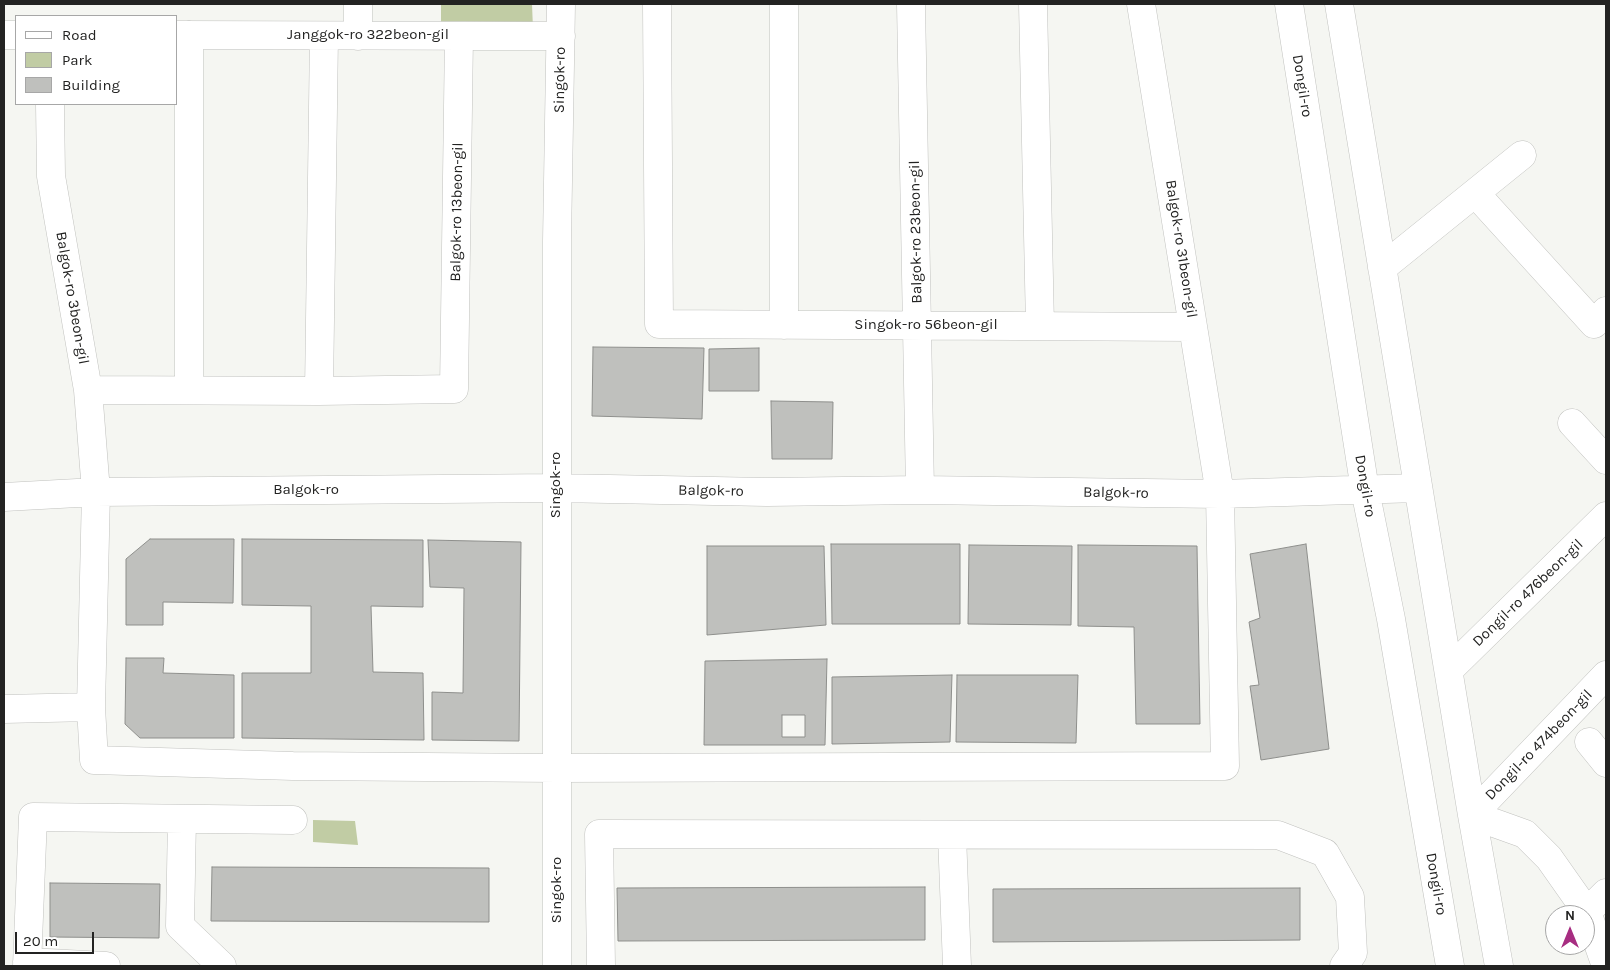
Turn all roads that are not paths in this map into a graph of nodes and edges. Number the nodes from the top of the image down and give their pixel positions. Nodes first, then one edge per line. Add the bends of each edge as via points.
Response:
1 (358, 4) edge
2 (561, 4) edge
3 (657, 4) edge
4 (784, 4) edge
5 (911, 4) edge
6 (1033, 4) edge
7 (1140, 4) edge
8 (1289, 4) edge
9 (1339, 4) edge
10 (183, 35) edge
11 (324, 36) junction
12 (358, 36) junction
13 (460, 36) junction
14 (560, 36) junction
15 (50, 105) edge
16 (1522, 155) dead end
17 (1476, 194) junction
18 (1382, 268) junction
19 (1606, 311) edge
20 (784, 325) junction
21 (918, 325) junction
22 (1040, 326) junction
23 (1193, 327) junction
24 (88, 390) junction
25 (189, 390) junction
26 (319, 391) junction
27 (1572, 423) dead end
28 (1606, 460) edge
29 (556, 488) junction
30 (1418, 488) junction
31 (920, 490) junction
32 (1365, 490) junction
33 (96, 492) junction
34 (1220, 494) junction
35 (4, 497) edge
36 (1606, 516) edge
37 (1449, 670) junction
38 (1606, 674) edge
39 (91, 707) junction
40 (4, 709) edge
41 (1589, 742) dead end
42 (1606, 763) edge
43 (557, 768) junction
44 (1472, 815) junction
45 (182, 819) junction
46 (292, 820) dead end
47 (952, 835) junction
48 (1606, 893) edge
49 (1582, 905) edge
50 (1594, 905) edge
51 (1595, 935) edge
52 (27, 964) edge
53 (106, 966) edge
54 (222, 966) edge
55 (557, 966) edge
56 (600, 966) edge
57 (958, 966) edge
58 (1344, 966) edge
59 (1450, 966) edge
60 (1499, 966) edge
61 (1606, 966) edge

1 - 12 street
2 - 14 street, Singok-ro
3 - 20 street, Singok-ro 56beon-gil via 659,324
4 - 20 street
5 - 21 street, Balgok-ro 23beon-gil
6 - 22 street
7 - 23 street, Balgok-ro 31beon-gil
8 - 32 street, Dongil-ro
9 - 18 street
10 - 11 street, Janggok-ro 322beon-gil
10 - 25 street
11 - 12 street, Janggok-ro 322beon-gil
11 - 26 street
12 - 13 street, Janggok-ro 322beon-gil
13 - 14 street, Janggok-ro 322beon-gil
13 - 26 street, Balgok-ro 13beon-gil via 454,389
14 - 29 street, Singok-ro
15 - 24 street, Balgok-ro 3beon-gil via 51,176
16 - 17 street
17 - 18 street
17 - 19 street via 1594,324
18 - 30 street
20 - 21 street, Singok-ro 56beon-gil
21 - 22 street, Singok-ro 56beon-gil
21 - 31 street, Balgok-ro 23beon-gil
22 - 23 street, Singok-ro 56beon-gil
23 - 34 street, Balgok-ro 31beon-gil
24 - 25 street
24 - 33 street, Balgok-ro 3beon-gil
25 - 26 street
27 - 28 street
29 - 31 street, Balgok-ro via 767,492
29 - 33 street, Balgok-ro
29 - 43 street, Singok-ro
30 - 32 street, Balgok-ro
30 - 37 street
31 - 34 street, Balgok-ro
32 - 34 street, Balgok-ro
32 - 59 street, Dongil-ro via 1391,619
33 - 35 street, Balgok-ro
33 - 39 street, Balgok-ro 3beon-gil
34 - 43 street, Balgok-ro 31beon-gil via 1225,766
36 - 37 street, Dongil-ro 476beon-gil
37 - 44 street
38 - 44 street, Dongil-ro 474beon-gil
39 - 40 street
39 - 43 street, Balgok-ro 3beon-gil via 94,760 293,766
41 - 42 street
43 - 55 street, Singok-ro
44 - 49 street via 1526,834 1549,858
44 - 60 street
45 - 46 street
45 - 52 street via 33,817
45 - 54 street via 180,926
47 - 56 street via 599,834
47 - 57 street
47 - 58 street via 1278,835 1325,853 1350,897 1353,953
48 - 50 street
51 - 61 street
52 - 53 street

